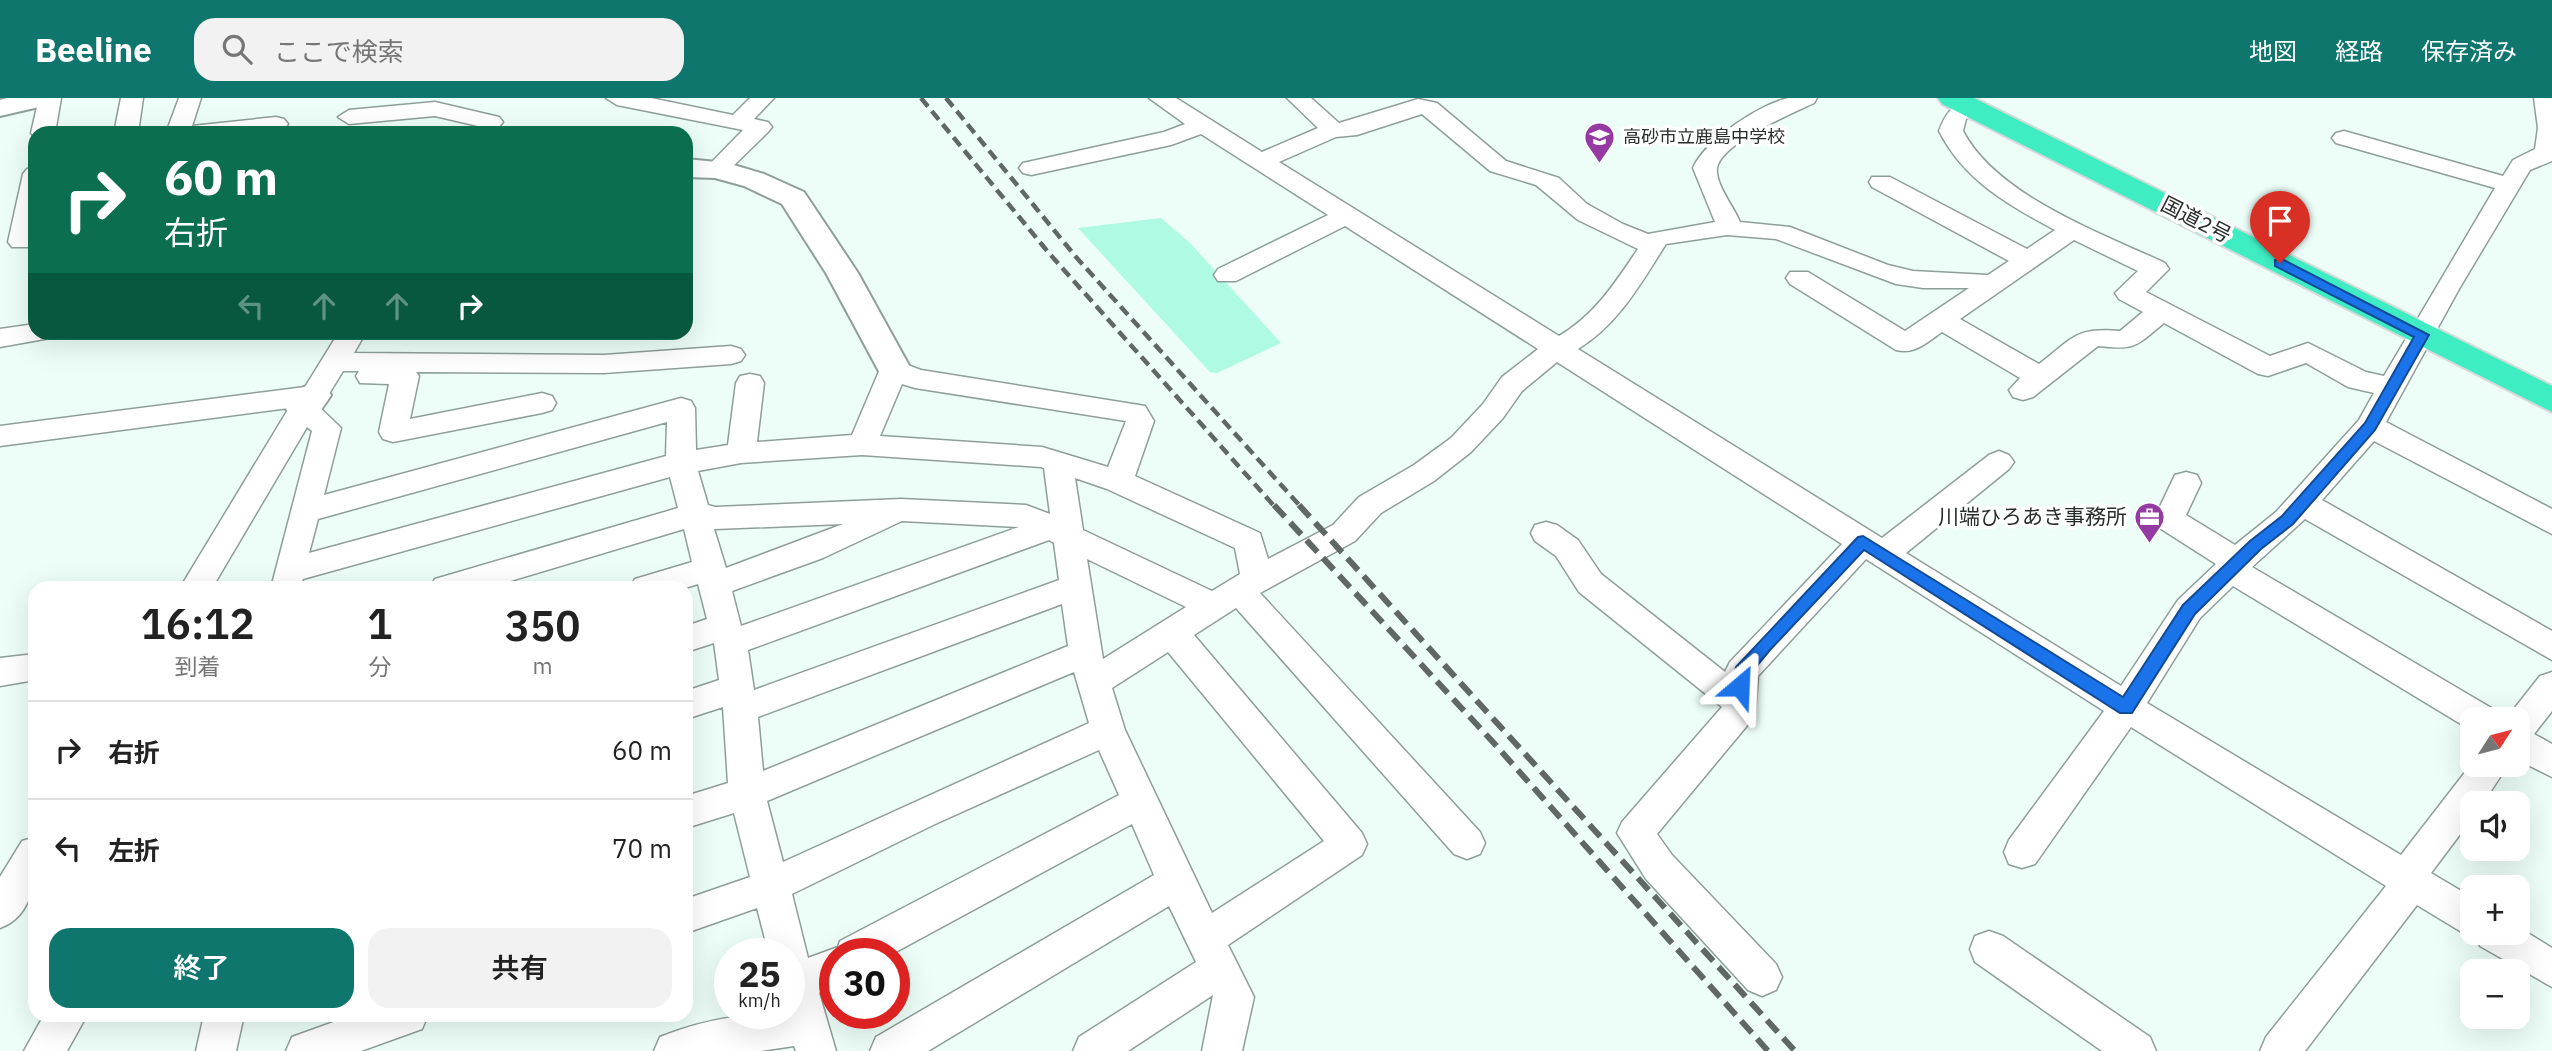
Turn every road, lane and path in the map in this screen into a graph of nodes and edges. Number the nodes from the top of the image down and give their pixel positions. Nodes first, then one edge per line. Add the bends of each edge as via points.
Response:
1 (42, 98) edge
2 (50, 98) edge
3 (132, 98) edge
4 (190, 98) edge
5 (505, 98) edge
6 (617, 98) edge
7 (763, 98) edge
8 (1160, 98) edge
9 (1298, 98) edge
10 (1806, 98) edge
11 (2544, 98) edge
12 (1960, 102) edge
13 (0, 108) edge
14 (350, 116) edge
15 (277, 121) edge
16 (738, 122) junction
17 (1202, 125) junction
18 (44, 126) edge
19 (127, 126) edge
20 (180, 126) edge
21 (240, 126) edge
22 (483, 126) edge
23 (487, 126) edge
24 (1333, 130) junction
25 (2344, 138) dead end
26 (2549, 154) edge
27 (1261, 161) junction
28 (1031, 168) dead end
29 (693, 169) edge
30 (717, 169) junction
31 (1881, 182) dead end
32 (2508, 185) junction
33 (28, 203) edge
34 (1347, 215) junction
35 (1729, 227) junction
36 (2074, 228) junction
37 (19, 241) edge
38 (1652, 245) junction
39 (2028, 260) junction
40 (1227, 275) dead end
41 (1799, 278) dead end
42 (1992, 284) junction
43 (2162, 312) junction
44 (1941, 320) junction
45 (28, 334) edge
46 (2422, 335) junction
47 (0, 338) edge
48 (348, 340) edge
49 (1558, 348) junction
50 (731, 355) dead end
51 (894, 369) junction
52 (750, 383) dead end
53 (319, 386) junction
54 (2393, 387) junction
55 (2552, 400) edge
56 (542, 403) dead end
57 (2370, 426) junction
58 (0, 436) edge
59 (862, 445) junction
60 (741, 453) junction
61 (1999, 462) dead end
62 (681, 463) junction
63 (1058, 463) junction
64 (1118, 481) junction
65 (2186, 483) dead end
66 (2302, 503) junction
67 (901, 510) junction
68 (303, 512) junction
69 (695, 514) junction
70 (2552, 523) edge
71 (1059, 532) junction
72 (1546, 533) dead end
73 (1873, 548) junction
74 (2234, 566) junction
75 (712, 576) junction
76 (287, 579) edge
77 (200, 581) edge
78 (470, 581) edge
79 (684, 581) edge
80 (1076, 586) junction
81 (1236, 592) junction
82 (1173, 634) junction
83 (728, 635) junction
84 (693, 638) edge
85 (2552, 647) edge
86 (1090, 667) junction
87 (28, 668) edge
88 (0, 672) edge
89 (2552, 686) edge
90 (739, 699) junction
91 (1739, 701) junction
92 (693, 704) edge
93 (2462, 707) edge
94 (2126, 708) junction
95 (2530, 714) edge
96 (1108, 730) junction
97 (2530, 749) edge
98 (2552, 762) edge
99 (2482, 777) edge
100 (747, 793) junction
101 (1139, 802) junction
102 (693, 810) edge
103 (1467, 843) dead end
104 (2022, 852) dead end
105 (28, 865) edge
106 (2408, 881) junction
107 (1176, 882) junction
108 (769, 887) junction
109 (0, 911) edge
110 (2460, 911) edge
111 (693, 914) edge
112 (783, 938) edge
113 (883, 938) edge
114 (2513, 945) edge
115 (1989, 949) dead end
116 (1213, 954) junction
117 (2552, 969) edge
118 (1762, 977) dead end
119 (805, 1011) edge
120 (63, 1022) edge
121 (222, 1022) edge
122 (388, 1022) edge
123 (813, 1038) edge
124 (44, 1051) edge
125 (216, 1051) edge
126 (306, 1051) edge
127 (674, 1051) edge
128 (890, 1051) edge
129 (1093, 1051) edge
130 (1222, 1051) edge
131 (2136, 1051) edge
132 (2280, 1051) edge

1 - 13 street
2 - 18 street
3 - 19 street
4 - 20 street
5 - 23 street
6 - 16 street
7 - 16 street
8 - 17 street
9 - 24 street
10 - 35 street via 1713,151 1705,167
11 - 26 street
12 - 36 street via 1951,131 1964,159 2005,192
12 - 46 highway, 国道2号
14 - 22 street via 435,109
15 - 21 street
16 - 30 street via 760,127
17 - 27 street
17 - 28 street via 1171,138
24 - 27 street
24 - 38 street via 1349,130 1418,106 1429,108 1509,173 1545,181 1581,212
25 - 32 street
26 - 32 street via 2521,165
27 - 34 street
29 - 30 street
30 - 51 street via 793,198 842,274
31 - 39 street via 1928,215
32 - 46 street
33 - 37 street
34 - 40 street
34 - 49 street
35 - 38 street via 1658,239
35 - 42 street via 1740,232 1777,231 1887,274
36 - 39 street
36 - 43 street via 2156,269 2128,293
38 - 49 street via 1612,307 1586,332
39 - 42 street
41 - 44 street via 1906,344
42 - 44 street
43 - 44 street via 2126,340 2092,338 2031,383
43 - 54 street via 2268,367 2308,352 2358,380
45 - 47 street
46 - 54 street
46 - 55 highway, 国道2号
48 - 53 street
49 - 73 street
49 - 81 street via 1512,384 1461,445 1370,505 1344,533
50 - 53 street
51 - 59 street
51 - 64 street via 915,379 1135,412 1140,421
52 - 60 street
53 - 56 street via 405,376 393,432
53 - 58 street
53 - 68 street via 327,428
53 - 77 street
54 - 57 street
57 - 66 street
57 - 70 street
59 - 60 street
59 - 63 street via 1042,457
60 - 62 street
61 - 73 street
62 - 68 street via 681,408
62 - 69 street
62 - 76 street
63 - 64 street
63 - 71 street
64 - 81 street via 1249,541
65 - 74 street via 2169,519
66 - 74 street
66 - 85 street
67 - 69 street via 715,518
67 - 71 street via 1026,516
67 - 75 street via 812,550
68 - 76 street
69 - 75 street
69 - 78 street
71 - 80 street
71 - 81 street
71 - 83 street
72 - 91 street via 1567,548 1590,583
73 - 91 street via 1801,605 1742,672
73 - 94 street
74 - 93 street
74 - 94 street via 2189,609
75 - 79 street
75 - 83 street
80 - 86 street
80 - 90 street
81 - 82 street
81 - 103 street
82 - 86 street
82 - 116 street via 1349,844
83 - 84 street
83 - 90 street
86 - 96 street
86 - 100 street
87 - 88 street
89 - 95 street
90 - 92 street
90 - 100 street
91 - 118 street via 1738,712 1635,833 1659,867
94 - 104 street
94 - 106 street
96 - 101 street
96 - 108 street
97 - 98 street
99 - 106 street
100 - 102 street
100 - 108 street
101 - 107 street
101 - 113 street
105 - 109 street
106 - 110 street
106 - 132 street
107 - 116 street
107 - 128 street
108 - 111 street
108 - 112 street
114 - 117 street
115 - 131 street
116 - 129 street
116 - 130 street via 1234,997
119 - 123 street
120 - 124 street
121 - 125 street
122 - 126 street
123 - 127 street via 713,1039

